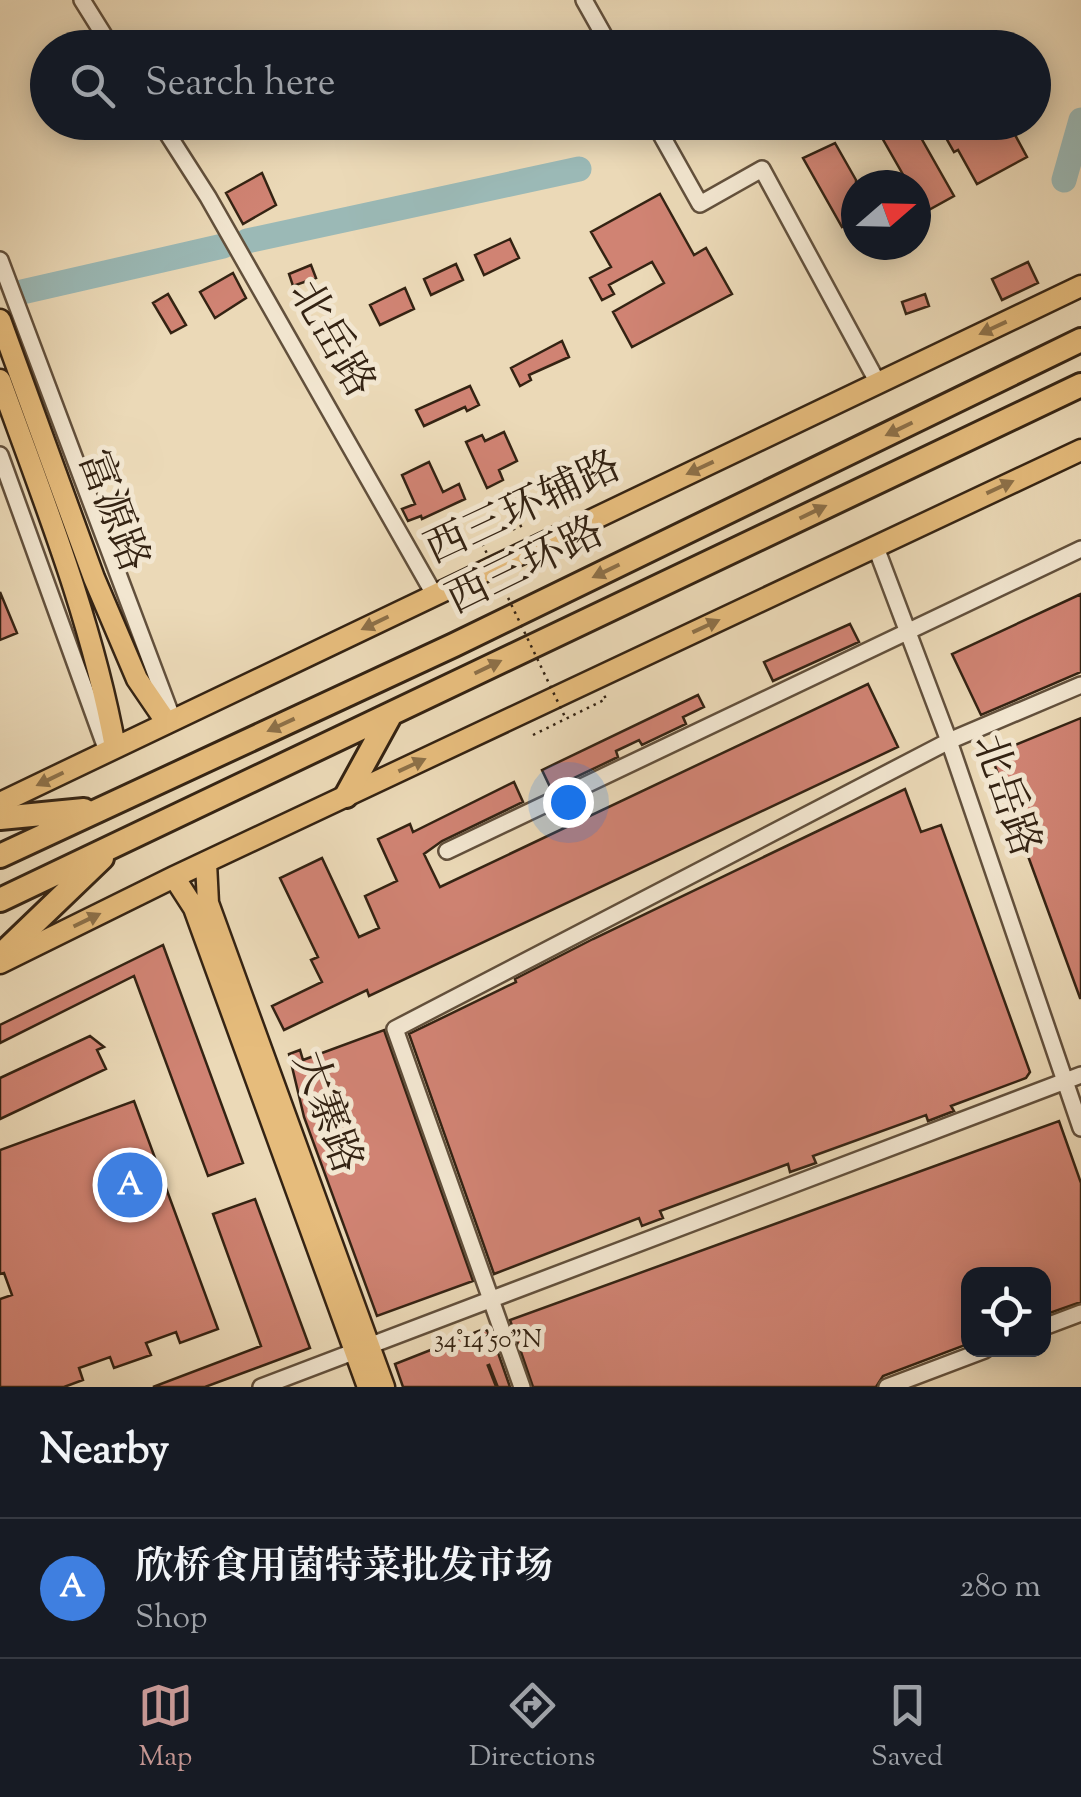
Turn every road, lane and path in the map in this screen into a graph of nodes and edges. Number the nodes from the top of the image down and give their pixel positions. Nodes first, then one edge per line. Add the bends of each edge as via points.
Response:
1 (82, 0) edge
2 (584, 0) edge
3 (101, 30) edge
4 (601, 30) edge
5 (172, 140) edge
6 (664, 140) edge
7 (0, 260) edge
8 (1081, 286) edge
9 (0, 320) edge
10 (1081, 324) edge
11 (1081, 340) edge
12 (1009, 376) junction
13 (0, 380) edge
14 (878, 383) junction
15 (1081, 384) edge
16 (1081, 403) edge
17 (972, 436) junction
18 (1081, 450) edge
19 (0, 455) edge
20 (479, 537) junction
21 (486, 542) dead end
22 (875, 546) junction
23 (1081, 549) edge
24 (432, 559) dead end
25 (434, 594) junction
26 (907, 631) junction
27 (1081, 685) edge
28 (568, 711) dead end
29 (391, 714) junction
30 (566, 719) junction
31 (170, 721) junction
32 (532, 735) dead end
33 (949, 740) junction
34 (111, 750) junction
35 (346, 796) junction
36 (0, 802) edge
37 (98, 809) junction
38 (0, 818) edge
39 (115, 845) junction
40 (447, 851) dead end
41 (0, 856) edge
42 (206, 863) junction
43 (174, 877) junction
44 (0, 900) edge
45 (0, 960) edge
46 (1073, 1078) edge
47 (1081, 1128) edge
48 (492, 1300) junction
49 (1081, 1312) edge
50 (1051, 1324) edge
51 (363, 1350) junction
52 (966, 1357) edge
53 (261, 1387) edge
54 (368, 1387) edge
55 (384, 1387) edge
56 (522, 1387) edge
57 (887, 1387) edge

1 - 3 street
2 - 4 street
5 - 25 street, 北岳路
6 - 14 street via 700,204 762,170
7 - 31 street
8 -> 14 main road, 西三环辅路
9 - 31 main road, 富源路 via 137,679
10 - 12 highway
11 - 12 highway, 西三环路
12 -> 37 highway, 西三环路
13 - 34 main road, 富源路 via 67,564 105,691
14 -> 25 main road, 西三环辅路
15 - 17 highway, 西三环路
16 - 17 highway
29 -> 17 highway, 西三环路
22 -> 18 main road
19 - 34 street
20 - 21 path via 520,518 523,524
20 - 24 path
20 - 30 path, bridge
22 - 26 street, 北岳路
35 -> 22 main road
23 - 26 street
25 -> 31 main road, 西三环辅路
26 - 33 street, 北岳路
26 - 40 street
27 - 33 street
28 - 30 path via 603,693 606,700
29 - 35 highway
29 - 39 highway, 西三环路
30 - 32 path
31 - 34 main road, 西三环辅路
33 - 46 street, 北岳路
33 - 48 street via 395,1029
34 -> 36 main road, 西三环辅路
35 - 42 main road
37 - 38 highway
37 - 41 highway, 西三环路
39 - 44 highway, 西三环路
39 - 45 highway
42 - 43 main road
42 - 51 main road, 大寨路 via 208,903
45 -> 43 main road
43 - 51 main road, 大寨路 via 194,908
46 - 47 street, 北岳路
46 - 48 street
48 - 51 street
48 - 56 street
49 - 50 street
51 - 53 street
51 - 54 main road, 大寨路
51 - 55 main road, 大寨路
52 - 57 street

